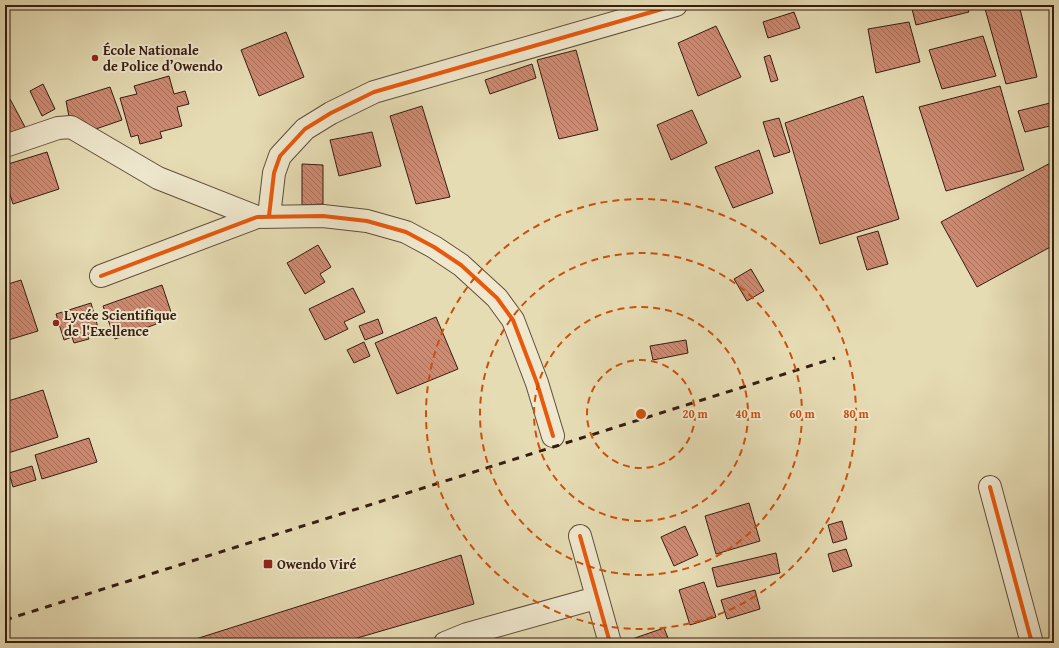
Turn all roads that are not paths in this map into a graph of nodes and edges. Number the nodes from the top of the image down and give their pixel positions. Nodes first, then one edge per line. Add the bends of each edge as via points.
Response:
1 (676, 5) edge
2 (5, 146) edge
3 (263, 217) junction
4 (101, 276) dead end
5 (553, 436) dead end
6 (990, 486) dead end
7 (580, 536) dead end
8 (596, 598) junction
9 (445, 643) edge
10 (610, 643) edge
11 (1032, 643) edge

1 - 3 street via 374,92 331,113 305,129 280,156
2 - 3 street via 58,128 71,128 158,178
3 - 4 street
3 - 5 street via 323,216 367,221 406,232 461,265 497,298 513,320 537,383
6 - 11 street
7 - 8 street
8 - 9 street via 467,634
8 - 10 street

